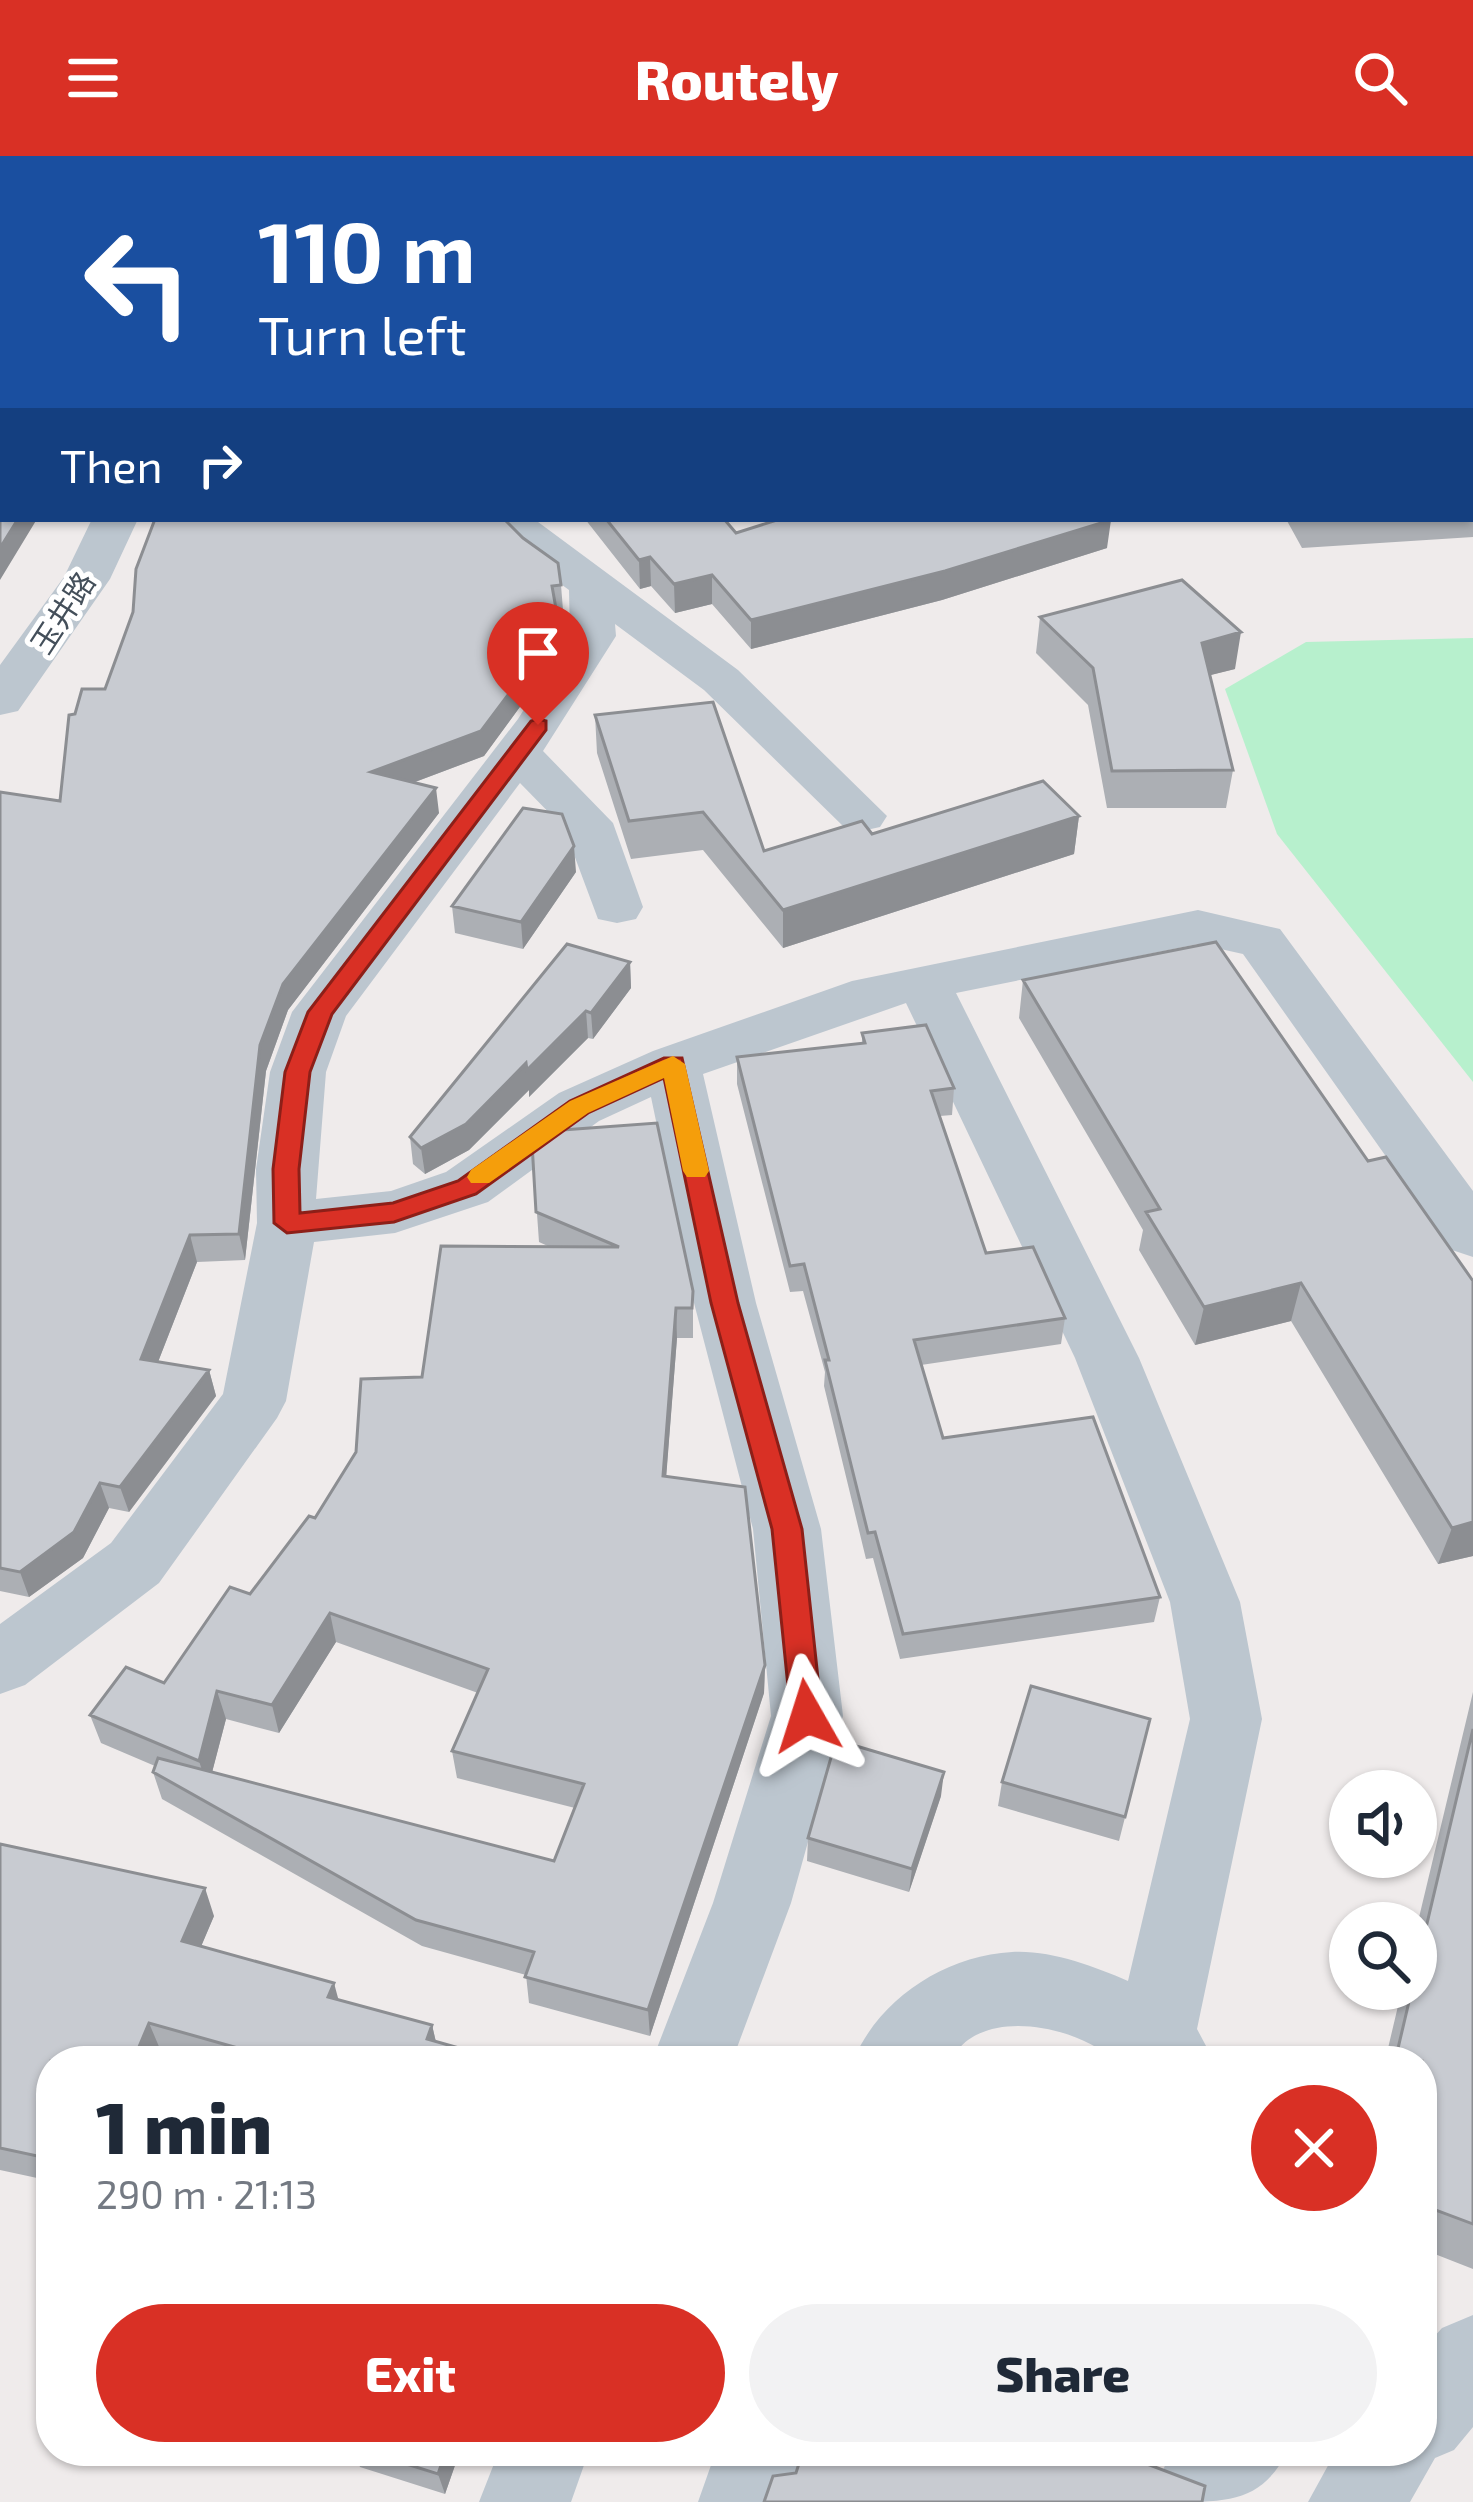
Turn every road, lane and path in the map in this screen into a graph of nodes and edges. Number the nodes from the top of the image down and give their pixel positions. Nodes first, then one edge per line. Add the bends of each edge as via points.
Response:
1 (74, 522) edge
2 (114, 522) edge
3 (512, 522) edge
4 (591, 585) junction
5 (0, 642) edge
6 (0, 700) edge
7 (517, 752) junction
8 (862, 816) edge
9 (616, 907) dead end
10 (923, 982) junction
11 (673, 1064) junction
12 (287, 1223) junction
13 (1473, 1235) edge
14 (0, 1664) edge
15 (698, 2046) edge
16 (907, 2046) edge
17 (1157, 2046) edge
18 (1165, 2046) edge
19 (1473, 2341) edge
20 (1437, 2345) edge
21 (1473, 2359) edge
22 (1437, 2401) edge
23 (538, 2466) edge
24 (756, 2466) edge
25 (1381, 2466) edge
26 (525, 2502) edge
27 (744, 2502) edge
28 (1354, 2502) edge

1 - 5 street, 玉井路
2 - 6 street, 玉井路 via 87,578
3 - 4 street
4 - 7 street via 593,635
4 - 8 street via 721,680
7 - 9 street via 588,823
7 - 12 street via 320,1012 298,1072
10 - 11 street
10 - 13 street via 1198,926 1261,941
10 - 18 street via 1107,1358 1205,1602 1226,1719
11 - 12 street via 579,1107 467,1187 394,1212
11 - 15 street via 724,1303 787,1529 807,1716 752,1903
12 - 14 street via 254,1401 135,1563
16 - 17 street via 946,2006 1012,1990 1081,1999 1128,2020
19 - 20 street
21 - 22 street
23 - 26 street
24 - 27 street
25 - 28 street

